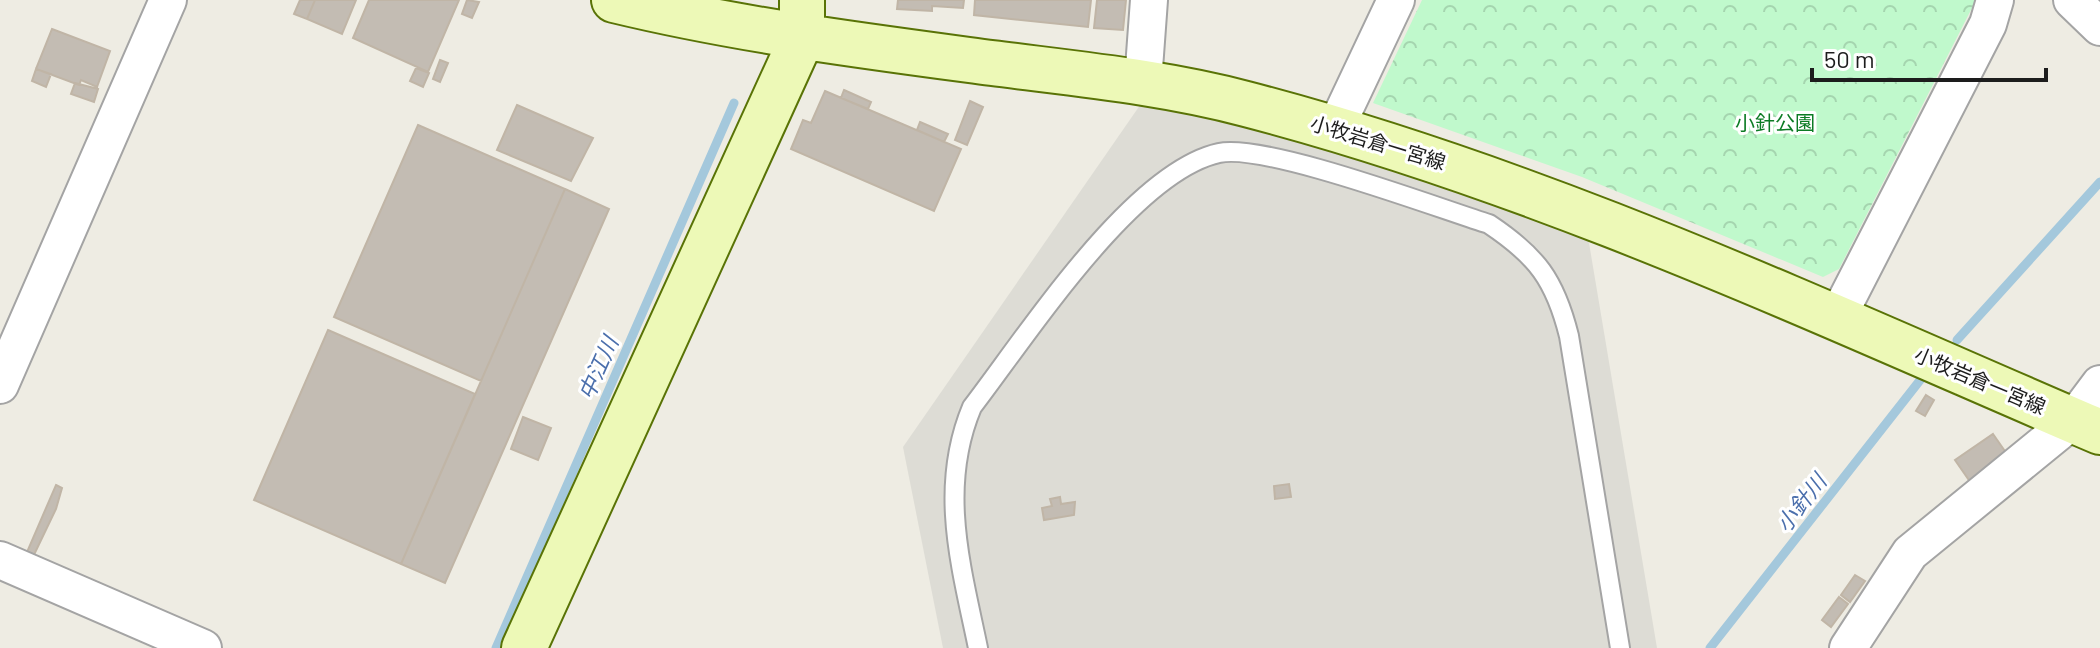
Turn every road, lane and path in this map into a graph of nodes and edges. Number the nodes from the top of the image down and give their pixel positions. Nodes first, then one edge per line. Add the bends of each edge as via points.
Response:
1 (168, 0) edge
2 (614, 0) edge
3 (1149, 0) edge
4 (1396, 0) edge
5 (1995, 0) edge
6 (2072, 0) edge
7 (802, 19) edge
8 (2100, 27) edge
9 (1143, 82) junction
10 (1335, 129) junction
11 (1836, 320) junction
12 (2100, 384) edge
13 (0, 385) edge
14 (2086, 426) edge
15 (0, 560) edge
16 (203, 648) edge
17 (524, 648) edge
18 (978, 648) edge
19 (1620, 648) edge
20 (1848, 648) edge

1 - 13 street
2 - 7 main road, 小牧岩倉一宮線
3 - 9 street
4 - 10 street
5 - 11 street via 1988,24
6 - 8 street
7 - 9 main road, 小牧岩倉一宮線
7 - 17 main road
9 - 10 main road, 小牧岩倉一宮線
10 - 11 main road, 小牧岩倉一宮線 via 1568,206
11 - 14 main road, 小牧岩倉一宮線
12 - 14 street
14 - 20 street via 1910,553
15 - 16 street
18 - 19 lane via 953,531 953,472 972,407 1108,232 1182,169 1220,153 1261,154 1489,224 1519,244 1545,272 1569,336

